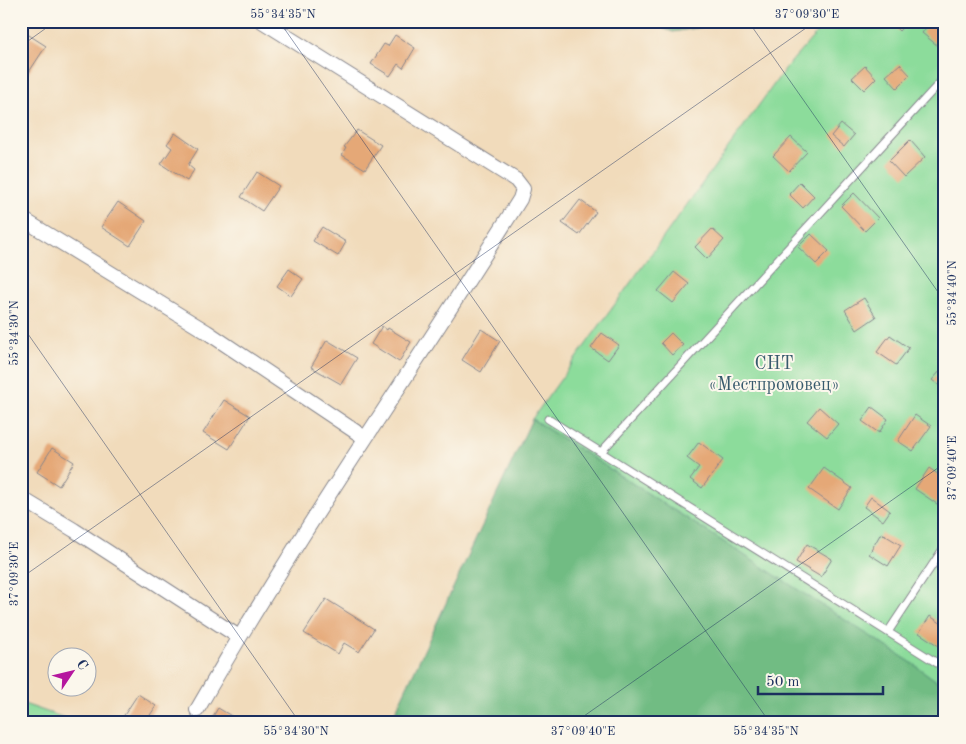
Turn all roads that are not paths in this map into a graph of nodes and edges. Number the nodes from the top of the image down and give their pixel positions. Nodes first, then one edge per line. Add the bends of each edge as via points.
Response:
1 (262, 21) edge
2 (945, 77) edge
3 (21, 218) edge
4 (548, 419) dead end
5 (365, 438) junction
6 (601, 452) junction
7 (21, 498) edge
8 (945, 546) edge
9 (888, 632) junction
10 (239, 637) junction
11 (945, 668) edge
12 (197, 710) dead end

1 - 5 street via 516,180 523,189 520,200
2 - 6 lane
3 - 5 street via 207,332
4 - 6 lane
5 - 10 street
6 - 9 lane
7 - 10 street
8 - 9 lane
9 - 11 lane
10 - 12 street

